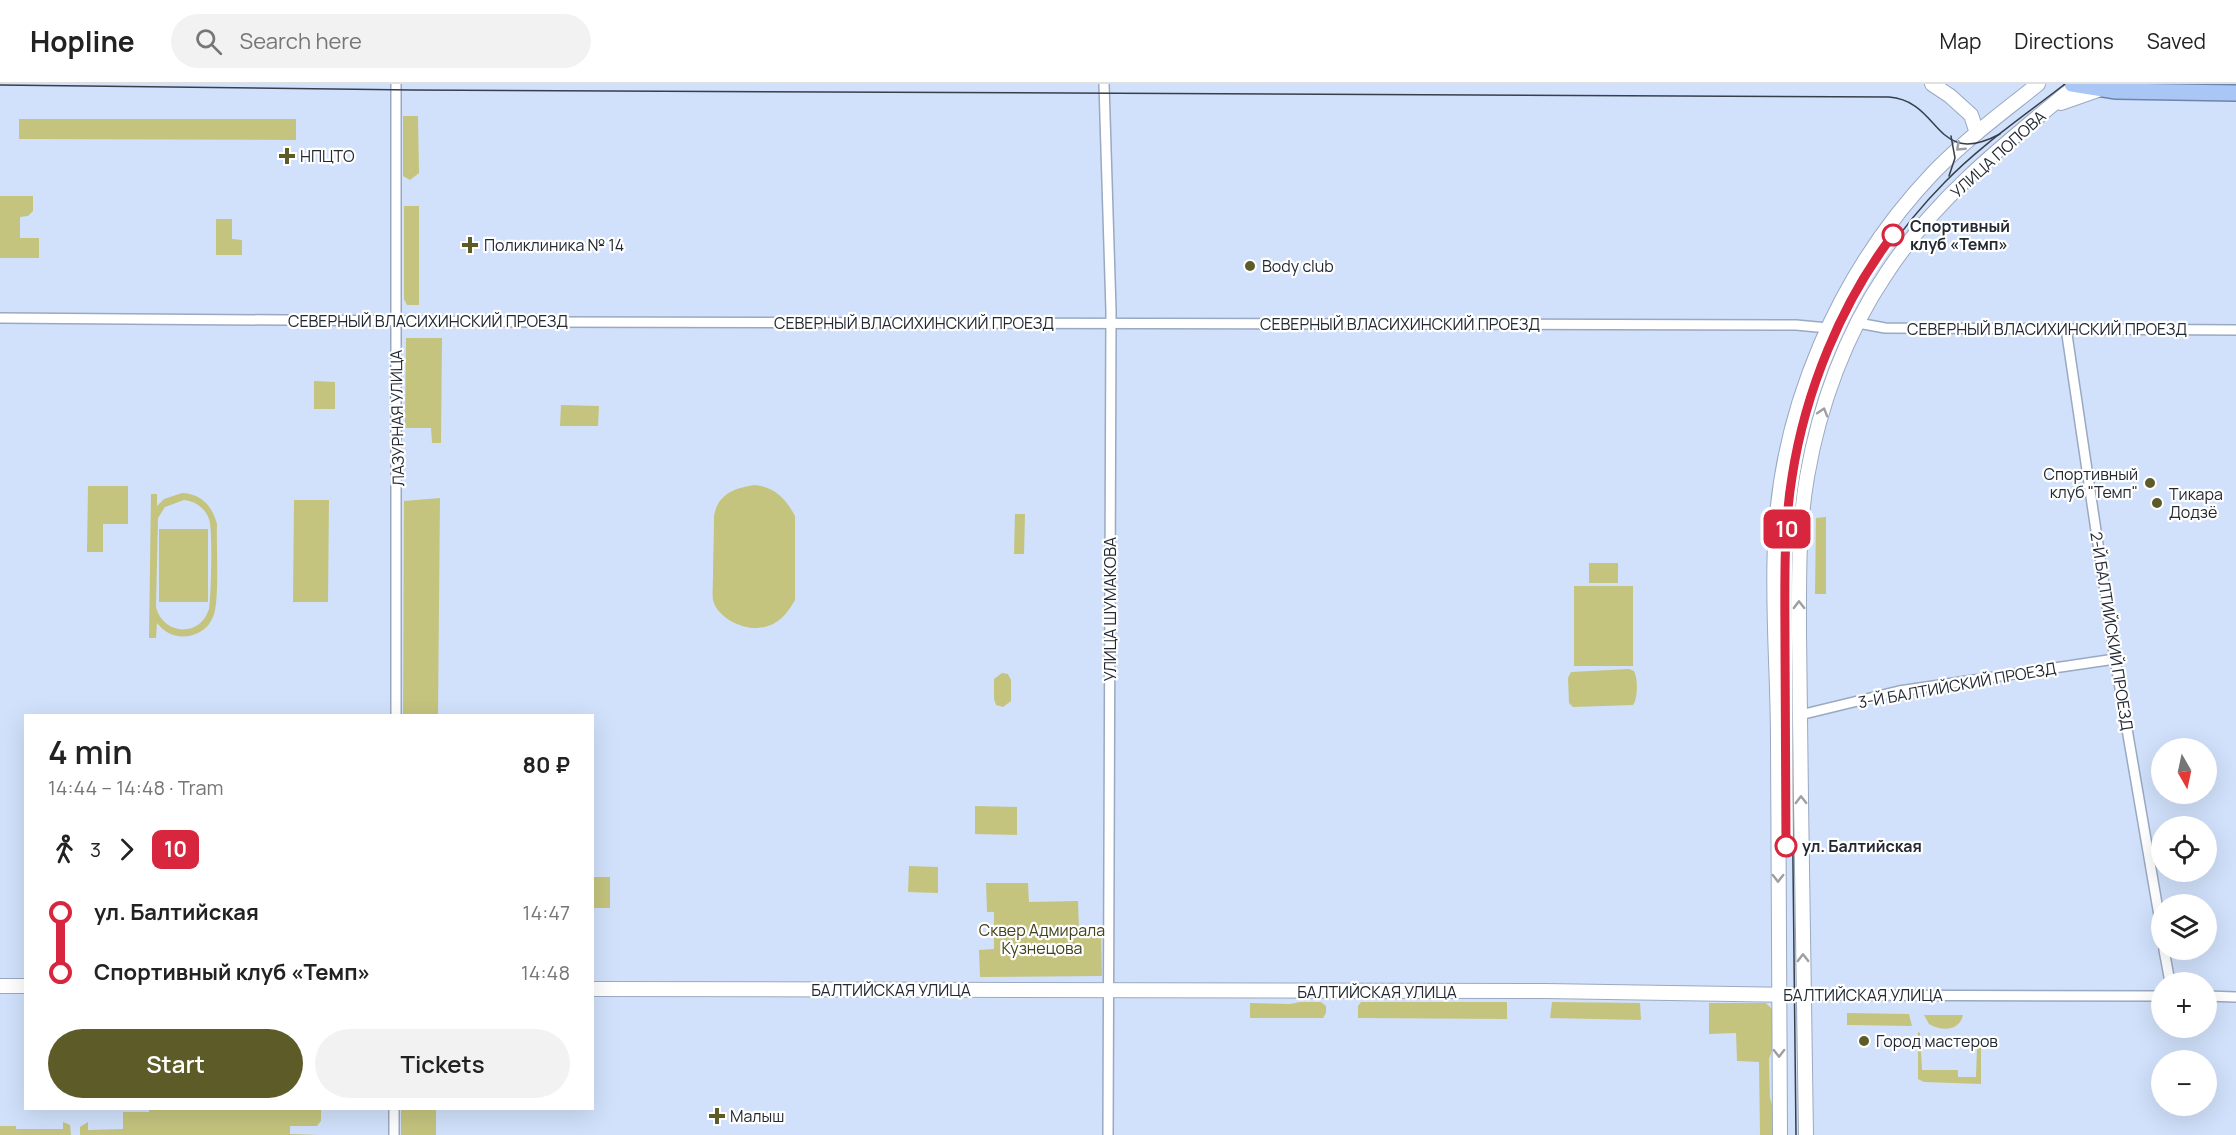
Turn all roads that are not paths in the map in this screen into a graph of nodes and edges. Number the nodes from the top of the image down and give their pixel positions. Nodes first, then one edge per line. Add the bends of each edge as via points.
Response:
1 (396, 84) edge
2 (1104, 84) edge
3 (1932, 84) edge
4 (2038, 84) edge
5 (2072, 84) edge
6 (2078, 84) edge
7 (2101, 89) junction
8 (2236, 93) edge
9 (2037, 118) junction
10 (1977, 133) junction
11 (0, 318) edge
12 (397, 321) junction
13 (1111, 323) junction
14 (1858, 323) junction
15 (1828, 328) junction
16 (2066, 328) junction
17 (2236, 330) edge
18 (2115, 659) junction
19 (396, 714) edge
20 (1800, 715) junction
21 (2155, 894) edge
22 (1803, 921) junction
23 (1778, 922) junction
24 (0, 986) edge
25 (24, 986) edge
26 (594, 989) edge
27 (1108, 991) junction
28 (1779, 994) junction
29 (1804, 995) junction
30 (2151, 996) edge
31 (2217, 996) edge
32 (2236, 997) edge
33 (394, 1110) edge
34 (394, 1135) edge
35 (1108, 1135) edge
36 (1780, 1135) edge
37 (1806, 1135) edge

1 - 12 street, ЛАЗУРНАЯ УЛИЦА
2 - 13 street, УЛИЦА ШУМАКОВА
3 - 10 main road via 1971,115
4 - 10 main road, УЛИЦА ПОПОВА
5 - 6 highway
6 - 7 highway
6 - 9 main road, УЛИЦА ПОПОВА
7 - 8 highway
7 - 9 main road via 2068,99
9 - 14 main road, УЛИЦА ПОПОВА via 1987,159 1936,209 1886,274
10 -> 15 main road, УЛИЦА ПОПОВА via 1899,213 1848,288
11 - 12 street, СЕВЕРНЫЙ ВЛАСИХИНСКИЙ ПРОЕЗД
12 - 13 street, СЕВЕРНЫЙ ВЛАСИХИНСКИЙ ПРОЕЗД
12 - 19 street, ЛАЗУРНАЯ УЛИЦА
13 - 15 street, СЕВЕРНЫЙ ВЛАСИХИНСКИЙ ПРОЕЗД
13 - 27 street, УЛИЦА ШУМАКОВА
14 - 16 street, СЕВЕРНЫЙ ВЛАСИХИНСКИЙ ПРОЕЗД via 1885,327
20 -> 14 main road, УЛИЦА ПОПОВА via 1799,546 1807,478 1826,402
15 -> 23 main road, УЛИЦА ПОПОВА via 1791,433 1776,535
16 - 17 street, СЕВЕРНЫЙ ВЛАСИХИНСКИЙ ПРОЕЗД
16 - 18 street, 2-Й БАЛТИЙСКИЙ ПРОЕЗД
18 - 20 street, 3-Й БАЛТИЙСКИЙ ПРОЕЗД via 1899,691
18 - 21 street, 2-Й БАЛТИЙСКИЙ ПРОЕЗД
22 -> 20 main road, УЛИЦА ПОПОВА
22 - 23 main road
29 -> 22 main road, УЛИЦА ПОПОВА
23 - 28 main road, УЛИЦА ПОПОВА
24 - 25 main road
26 - 27 main road, БАЛТИЙСКАЯ УЛИЦА
27 - 28 main road, БАЛТИЙСКАЯ УЛИЦА
27 - 35 street, УЛИЦА ШУМАКОВА
28 - 29 main road, БАЛТИЙСКАЯ УЛИЦА
28 -> 36 main road, УЛИЦА ПОПОВА
29 - 30 street, БАЛТИЙСКАЯ УЛИЦА
29 - 37 main road, УЛИЦА ПОПОВА
31 - 32 street
33 - 34 street

